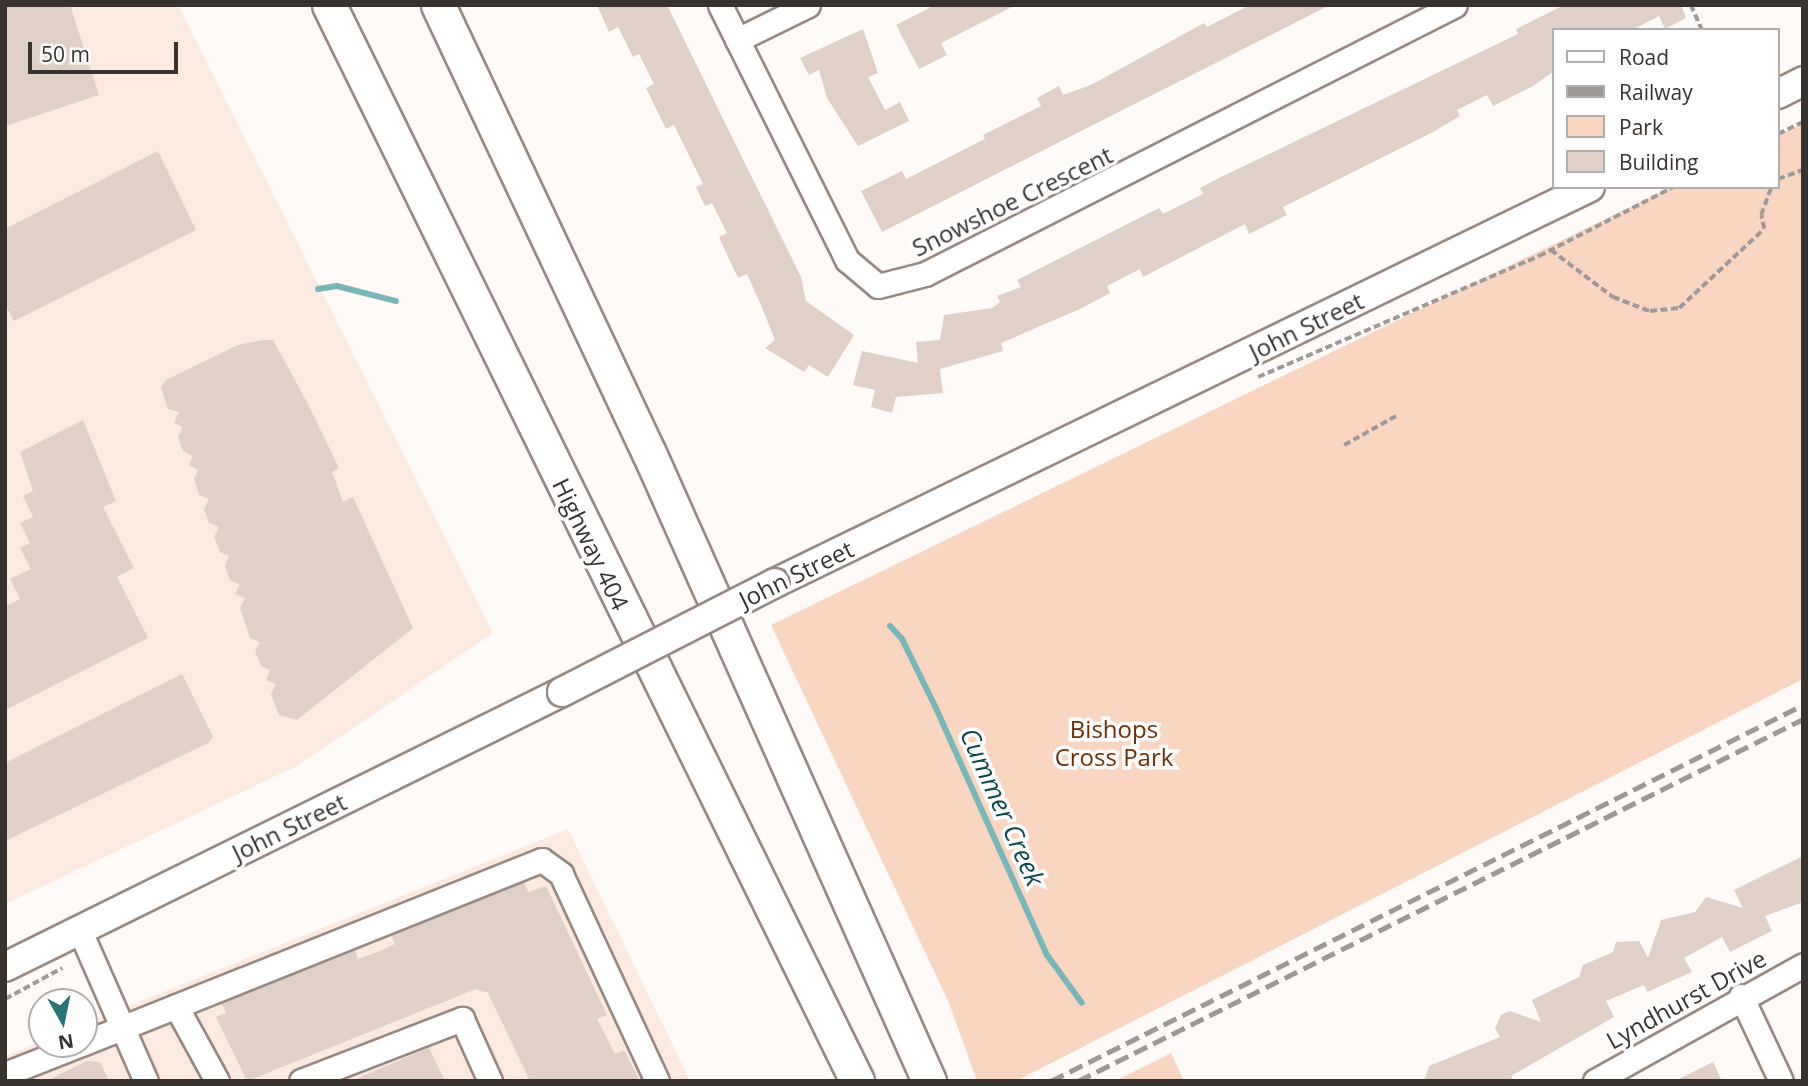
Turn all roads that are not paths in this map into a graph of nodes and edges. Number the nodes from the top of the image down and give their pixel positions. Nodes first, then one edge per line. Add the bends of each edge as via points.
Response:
1 (329, 5) edge
2 (438, 5) edge
3 (720, 5) edge
4 (808, 5) edge
5 (1455, 5) edge
6 (737, 40) junction
7 (1803, 81) edge
8 (1780, 93) edge
9 (1587, 189) edge
10 (79, 930) junction
11 (1803, 965) edge
12 (5, 967) edge
13 (1741, 996) junction
14 (176, 1006) junction
15 (121, 1028) junction
16 (98, 1037) edge
17 (45, 1058) edge
18 (5, 1074) edge
19 (146, 1081) edge
20 (217, 1081) edge
21 (301, 1081) edge
22 (490, 1081) edge
23 (657, 1081) edge
24 (857, 1081) edge
25 (929, 1081) edge
26 (1595, 1081) edge
27 (1781, 1081) edge

1 - 24 highway, Highway 404
2 - 25 highway via 649,453
3 - 6 street, Snowshoe Crescent
4 - 6 street
5 - 6 street, Snowshoe Crescent via 925,274 878,286 847,260
7 - 8 main road
9 - 10 main road, John Street, bridge via 775,583
10 - 12 main road, John Street
10 - 15 street
11 - 13 street, Lyndhurst Drive
13 - 26 street, Lyndhurst Drive
13 - 27 street
14 - 15 street
14 - 20 street
14 - 23 street via 542,860 561,874
15 - 16 street
15 - 19 street
17 - 18 street
21 - 22 street via 462,1019

